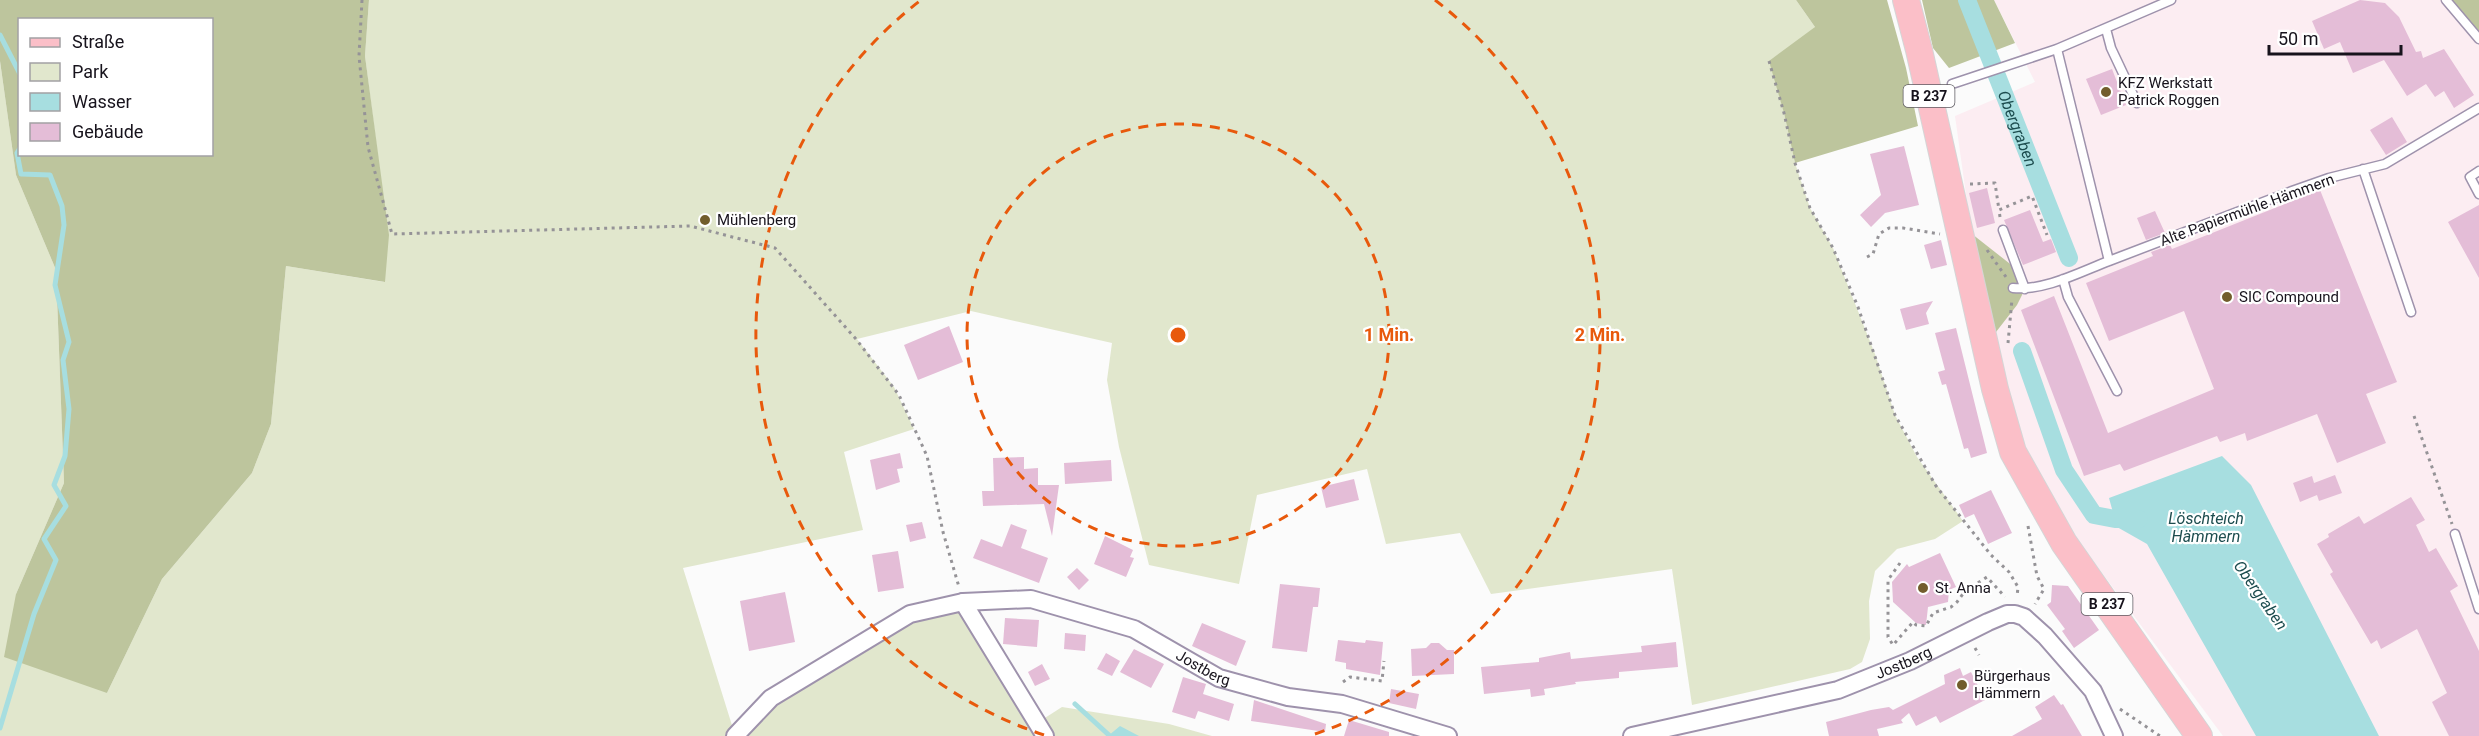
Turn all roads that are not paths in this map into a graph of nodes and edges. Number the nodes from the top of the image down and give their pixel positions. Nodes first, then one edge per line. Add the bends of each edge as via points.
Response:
1 (1906, 0) edge
2 (2171, 0) edge
3 (2446, 0) edge
4 (2106, 29) junction
5 (2479, 39) edge
6 (2057, 49) junction
7 (1952, 84) dead end
8 (2137, 103) dead end
9 (2479, 108) edge
10 (2363, 169) junction
11 (2479, 171) edge
12 (2479, 194) edge
13 (2003, 230) road end
14 (2109, 261) junction
15 (2063, 279) junction
16 (2013, 288) road end
17 (2025, 289) junction
18 (2411, 312) dead end
19 (2117, 391) dead end
20 (2455, 534) road end
21 (2477, 594) edge
22 (963, 602) junction
23 (2479, 609) edge
24 (735, 736) edge
25 (1045, 736) edge
26 (1448, 736) edge
27 (1632, 736) edge
28 (2114, 736) edge
29 (2199, 736) edge

1 - 29 main road, B 237 via 1995,389 2013,452 2064,543
2 - 4 lane
3 - 5 lane
4 - 6 lane
4 - 8 lane
6 - 7 lane
6 - 14 lane
9 - 10 lane, Alte Papiermühle Hämmern via 2385,164
10 - 14 lane, Alte Papiermühle Hämmern via 2292,190
10 - 18 lane
11 - 12 lane via 2470,177
13 - 17 lane
14 - 15 lane, Alte Papiermühle Hämmern
15 - 17 lane, Alte Papiermühle Hämmern
15 - 19 lane via 2068,297
16 - 17 lane, Alte Papiermühle Hämmern
20 - 21 lane
21 - 23 lane
22 - 24 street, Jostberg via 910,614 771,698
22 - 25 street
22 - 26 street, Jostberg via 1031,599 1134,629 1219,678 1288,697 1342,704
27 - 28 street, Jostberg via 1838,690 2011,614 2024,617 2045,636 2093,691

